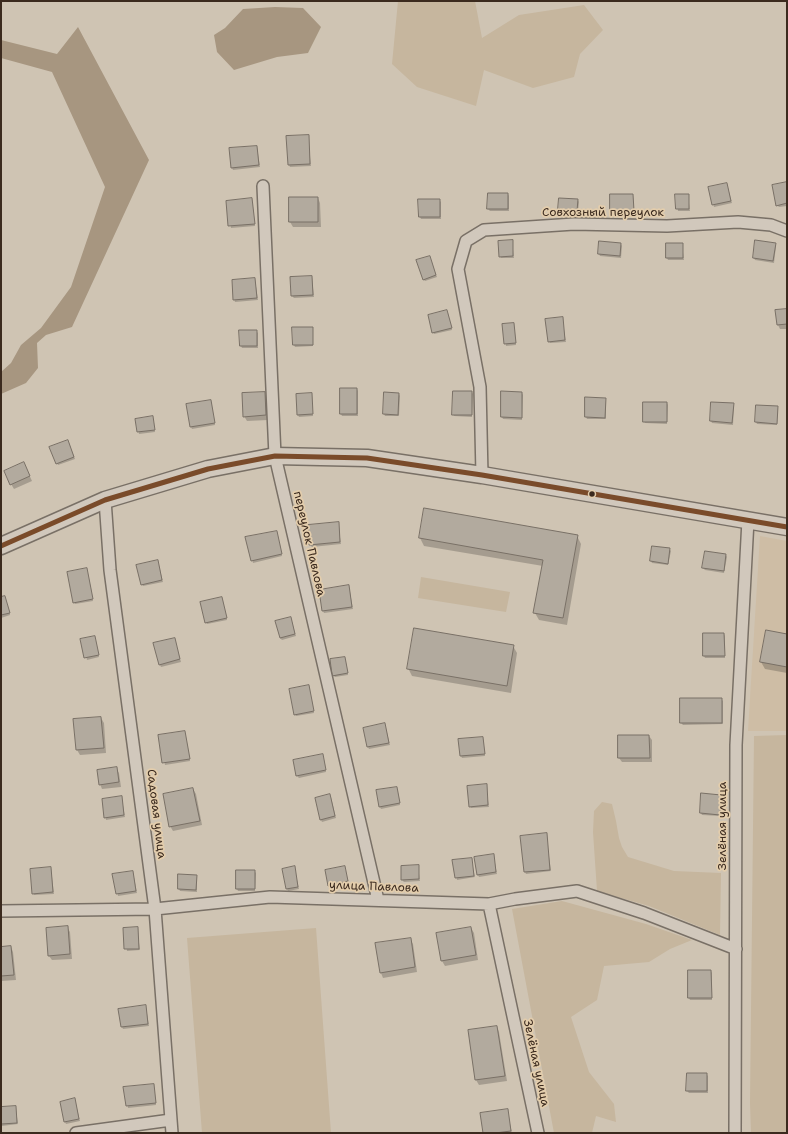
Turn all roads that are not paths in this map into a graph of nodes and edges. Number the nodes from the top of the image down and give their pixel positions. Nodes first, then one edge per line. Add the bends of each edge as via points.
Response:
1 (264, 186) dead end
2 (787, 231) edge
3 (276, 456) junction
4 (482, 475) junction
5 (106, 500) junction
6 (748, 520) junction
7 (787, 527) edge
8 (1, 546) edge
9 (378, 900) junction
10 (490, 904) junction
11 (155, 909) junction
12 (1, 911) edge
13 (736, 949) junction
14 (171, 1120) junction
15 (76, 1133) edge
16 (172, 1133) edge
17 (538, 1133) edge
18 (735, 1133) edge

1 - 3 street, переулок Павлова
2 - 4 street, Совхозный переулок via 771,225 738,222 667,226 574,224 484,230 466,241 458,269 480,387
3 - 4 street via 367,458
3 - 5 street via 208,469
3 - 9 street, переулок Павлова
4 - 6 street
5 - 8 street
5 - 11 street, Садовая улица via 110,570
6 - 7 street
6 - 13 street, Зелёная улица via 736,745
9 - 10 street, улица Павлова
9 - 11 street, улица Павлова via 270,897
10 - 13 street, улица Павлова via 577,891 644,913
10 - 17 street, Зелёная улица
11 - 12 street, улица Павлова
11 - 14 street, Садовая улица
13 - 18 street, Зелёная улица
14 - 15 street
14 - 16 street, Садовая улица

